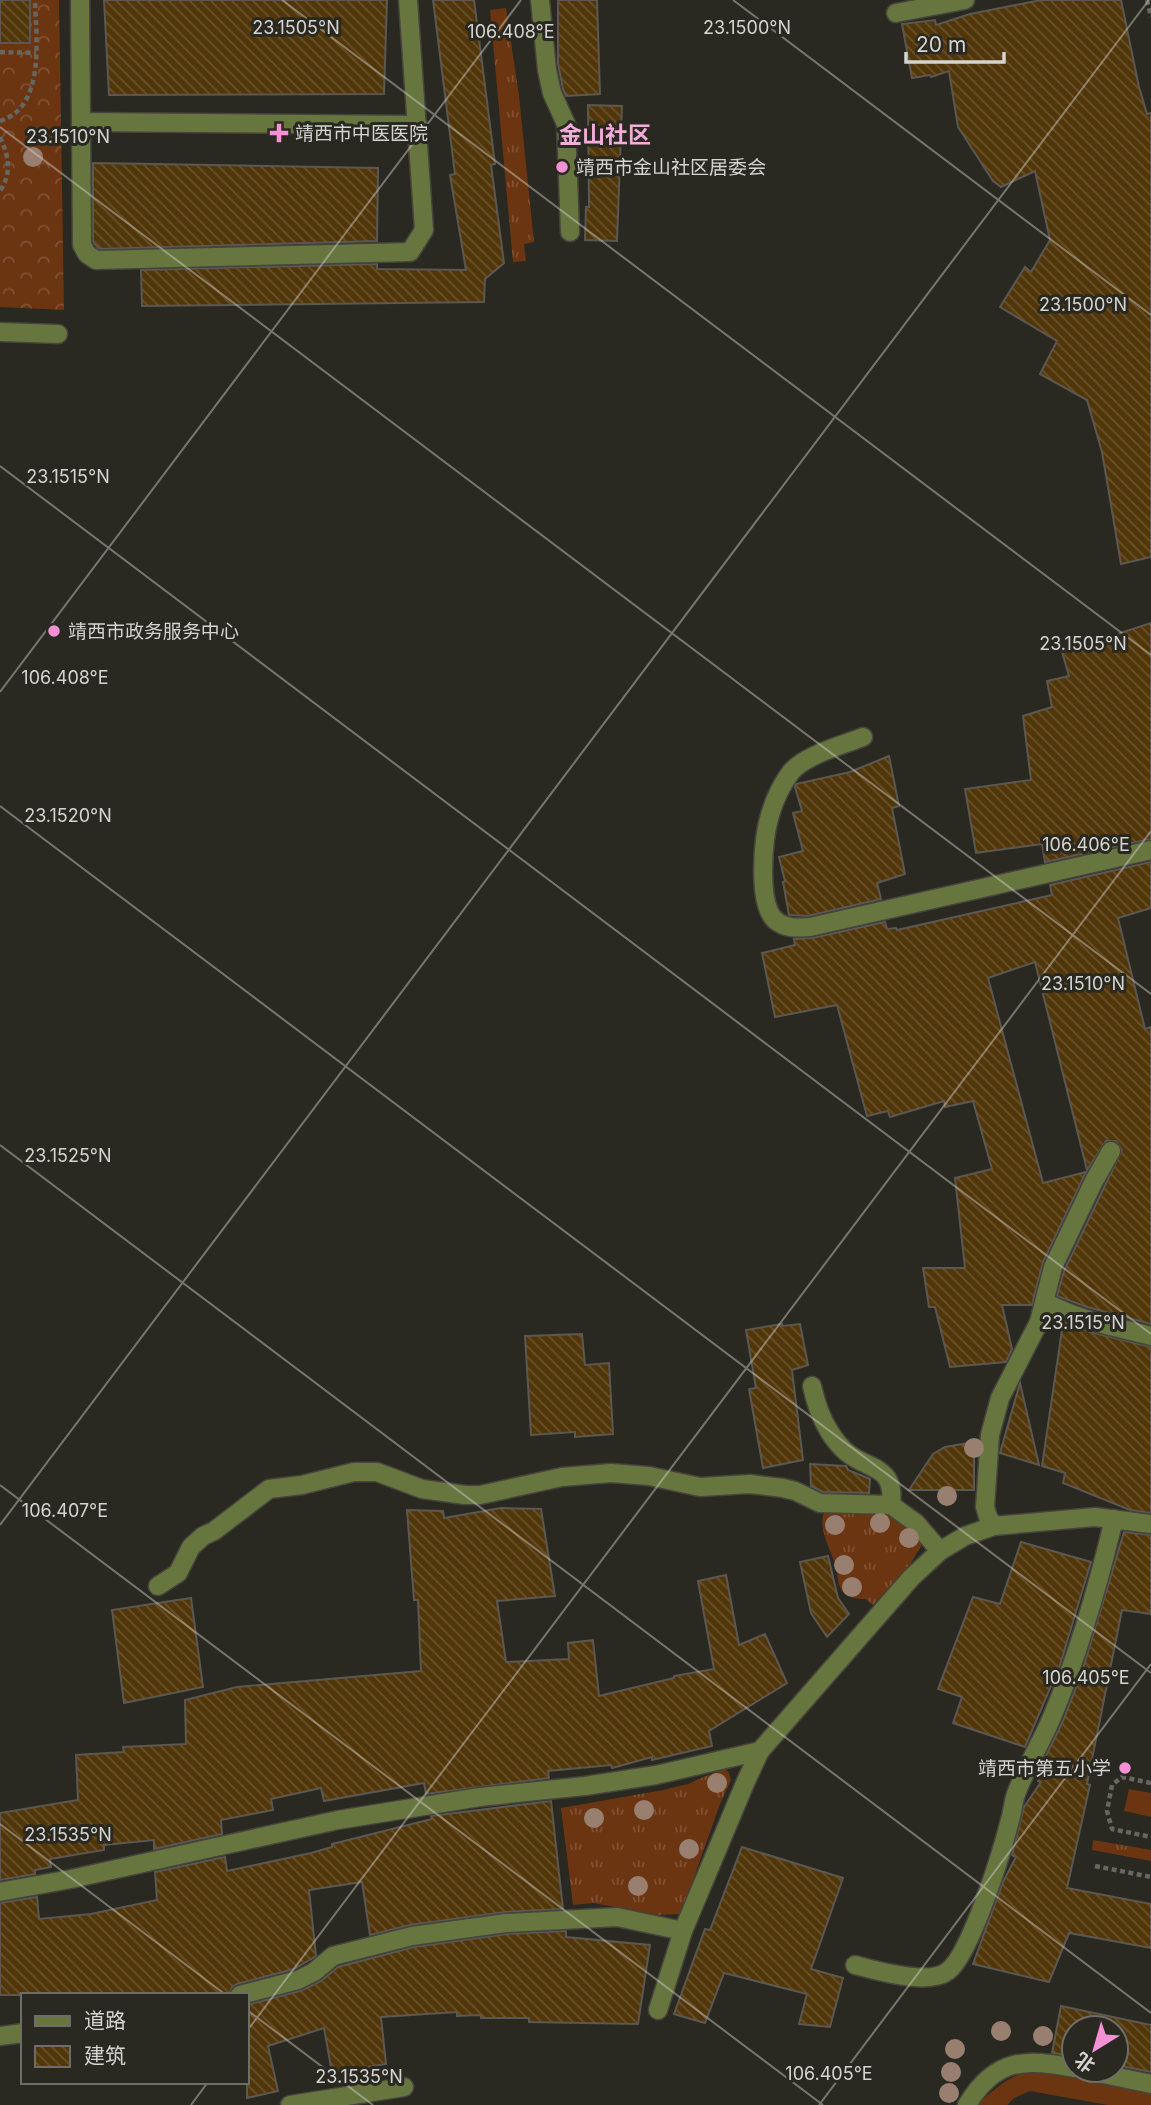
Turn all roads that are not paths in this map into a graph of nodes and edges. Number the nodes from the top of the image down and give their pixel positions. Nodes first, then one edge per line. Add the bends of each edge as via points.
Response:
1 (80, 0) edge
2 (408, 0) edge
3 (540, 0) edge
4 (965, 0) edge
5 (896, 13) dead end
6 (82, 122) junction
7 (418, 125) junction
8 (570, 232) dead end
9 (0, 332) edge
10 (58, 334) dead end
11 (863, 737) dead end
12 (1151, 850) edge
13 (1111, 1151) dead end
14 (1045, 1302) junction
15 (1151, 1336) edge
16 (812, 1386) dead end
17 (891, 1505) junction
18 (1114, 1519) junction
19 (1151, 1524) edge
20 (994, 1526) junction
21 (940, 1551) junction
22 (158, 1586) dead end
23 (760, 1751) junction
24 (0, 1892) edge
25 (683, 1931) junction
26 (855, 1965) dead end
27 (248, 1993) edge
28 (658, 2010) dead end
29 (21, 2033) edge
30 (0, 2036) edge
31 (1060, 2065) edge
32 (1130, 2080) edge
33 (1151, 2084) edge
34 (404, 2087) dead end
35 (290, 2105) edge
36 (967, 2105) edge

1 - 6 street
2 - 7 street
3 - 8 street via 547,70 566,124
4 - 5 street
6 - 7 street
6 - 7 street via 82,245 96,260 410,252 424,230
9 - 10 street
11 - 12 street via 792,770 769,816 764,852 766,908 792,929
13 - 14 street via 1053,1267
14 - 15 street via 1085,1319
14 - 20 street via 992,1420 985,1507
16 - 17 street via 833,1437 853,1457 886,1474
17 - 21 street
17 - 22 street via 820,1503 783,1488 750,1484 700,1487 611,1473 465,1495 422,1489 377,1472 354,1472 269,1489 203,1536 178,1573
18 - 19 street
18 - 20 street
18 - 26 street via 1073,1662 1018,1788 968,1943 939,1977
20 - 21 street
21 - 23 street
23 - 24 street via 656,1776 338,1820
23 - 25 street
25 - 27 street via 617,1917 506,1923 412,1936 332,1956 298,1980
25 - 28 street
29 - 30 street
31 - 36 street via 1043,2061 1011,2065 995,2073
32 - 33 street
34 - 35 street

